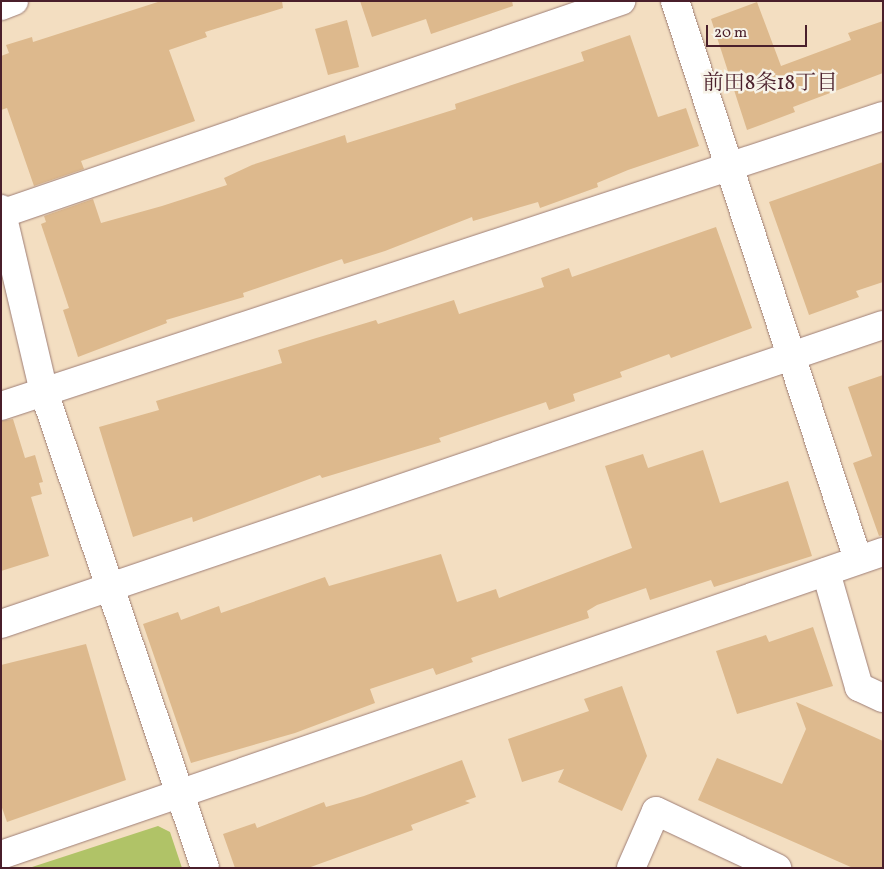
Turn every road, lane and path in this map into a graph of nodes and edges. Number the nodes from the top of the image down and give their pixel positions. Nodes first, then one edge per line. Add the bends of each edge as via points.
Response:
1 (14, 1) edge
2 (621, 1) edge
3 (674, 1) edge
4 (1, 6) edge
5 (883, 116) edge
6 (730, 167) junction
7 (2, 212) edge
8 (883, 325) edge
9 (788, 357) junction
10 (44, 392) junction
11 (1, 406) edge
12 (870, 556) edge
13 (826, 572) junction
14 (110, 587) junction
15 (1, 624) edge
16 (883, 698) edge
17 (180, 794) junction
18 (1, 855) edge
19 (206, 868) edge
20 (631, 868) edge
21 (777, 868) edge

1 - 4 street
2 - 7 street
3 - 6 street
5 - 6 street
6 - 9 street
6 - 10 street
7 - 10 street
8 - 9 street
9 - 12 street
9 - 14 street
10 - 11 street
10 - 14 street
12 - 13 street
13 - 16 street via 859,687
13 - 17 street
14 - 15 street
14 - 17 street
17 - 18 street
17 - 19 street
20 - 21 street via 656,811

